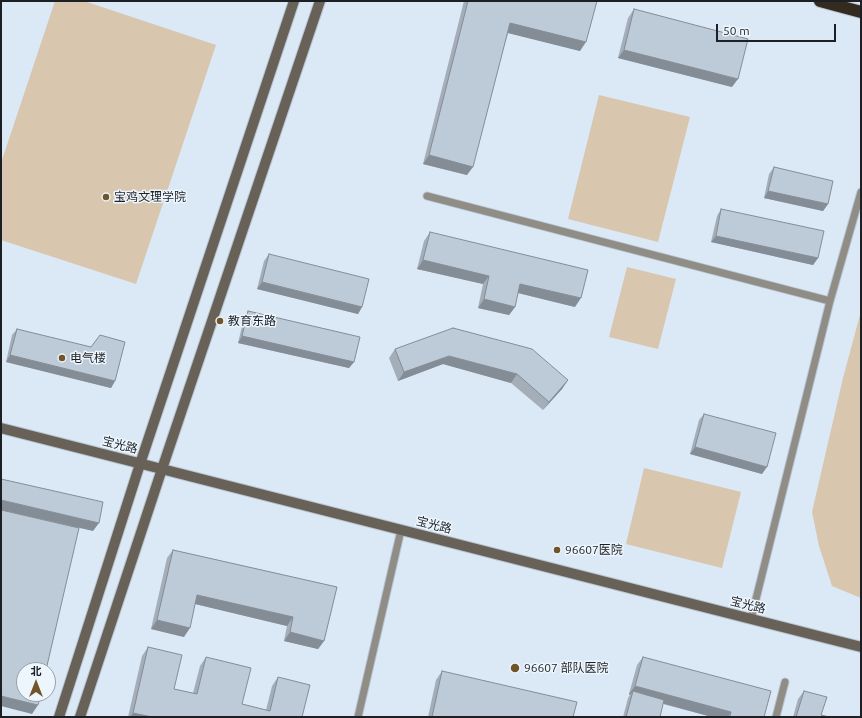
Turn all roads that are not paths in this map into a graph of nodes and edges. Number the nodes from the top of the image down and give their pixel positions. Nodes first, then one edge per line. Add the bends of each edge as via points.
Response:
1 (294, 1) edge
2 (320, 1) edge
3 (820, 1) edge
4 (861, 12) edge
5 (861, 192) edge
6 (427, 196) dead end
7 (830, 301) junction
8 (1, 428) edge
9 (140, 464) junction
10 (162, 470) junction
11 (401, 530) junction
12 (751, 619) junction
13 (861, 647) edge
14 (785, 682) dead end
15 (59, 717) edge
16 (80, 717) edge
17 (358, 717) edge
18 (776, 717) edge

1 - 9 street
2 - 10 street
3 - 4 highway
5 - 7 lane
6 - 7 lane
7 - 12 lane
8 - 9 street, 宝光路
9 - 10 street, 宝光路
9 - 15 street
10 - 11 street, 宝光路
10 - 16 street
11 - 12 street, 宝光路
11 - 17 lane
12 - 13 street, 宝光路
14 - 18 lane

